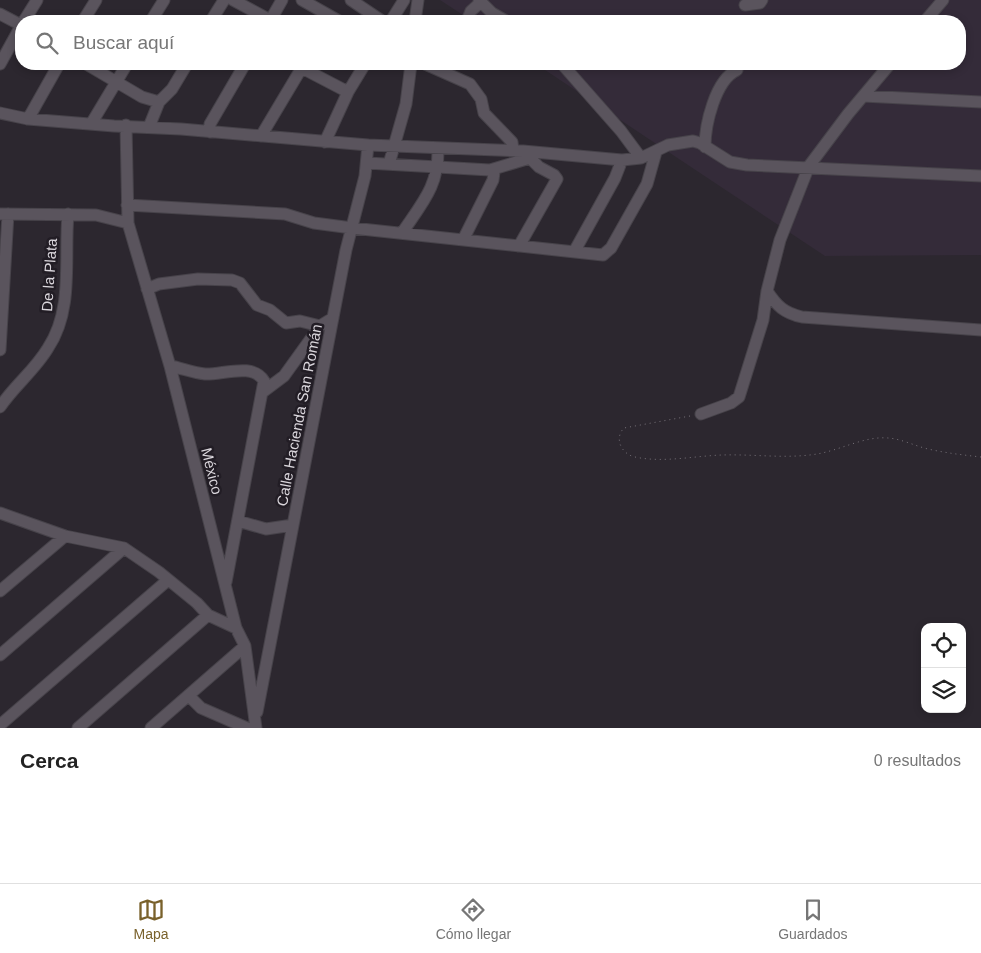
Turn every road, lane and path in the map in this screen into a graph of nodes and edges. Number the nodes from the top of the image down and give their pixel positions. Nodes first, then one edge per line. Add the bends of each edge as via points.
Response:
1 (36, 0) edge
2 (96, 0) edge
3 (164, 0) edge
4 (224, 0) edge
5 (233, 0) edge
6 (282, 0) edge
7 (302, 0) edge
8 (351, 0) edge
9 (404, 0) edge
10 (418, 0) edge
11 (762, 0) edge
12 (943, 0) edge
13 (480, 1) edge
14 (745, 5) dead end
15 (0, 14) edge
16 (27, 15) edge
17 (87, 15) edge
18 (155, 15) edge
19 (215, 15) edge
20 (259, 15) edge
21 (273, 15) edge
22 (326, 15) edge
23 (373, 15) edge
24 (395, 15) edge
25 (416, 15) edge
26 (469, 15) edge
27 (496, 15) edge
28 (930, 15) edge
29 (15, 23) edge
30 (15, 37) edge
31 (0, 64) edge
32 (56, 70) edge
33 (96, 70) edge
34 (124, 70) edge
35 (183, 70) edge
36 (242, 70) edge
37 (301, 70) edge
38 (310, 70) edge
39 (361, 70) edge
40 (410, 70) edge
41 (449, 70) edge
42 (567, 70) edge
43 (738, 70) dead end
44 (885, 70) edge
45 (116, 83) junction
46 (348, 92) junction
47 (863, 96) junction
48 (159, 102) junction
49 (981, 102) edge
50 (0, 113) edge
51 (28, 119) junction
52 (91, 124) junction
53 (126, 125) junction
54 (150, 127) junction
55 (210, 132) junction
56 (261, 136) junction
57 (325, 142) junction
58 (368, 145) junction
59 (393, 146) junction
60 (705, 147) junction
61 (438, 148) junction
62 (656, 152) junction
63 (522, 153) junction
64 (641, 158) junction
65 (622, 160) junction
66 (367, 163) junction
67 (389, 164) junction
68 (809, 166) junction
69 (438, 167) junction
70 (490, 170) junction
71 (981, 176) edge
72 (127, 205) junction
73 (4, 214) edge
74 (68, 214) junction
75 (128, 223) junction
76 (352, 228) junction
77 (402, 233) junction
78 (463, 240) junction
79 (519, 246) junction
80 (574, 252) junction
81 (147, 288) junction
82 (767, 291) junction
83 (333, 318) junction
84 (320, 326) junction
85 (981, 330) edge
86 (0, 350) edge
87 (170, 366) junction
88 (264, 391) junction
89 (0, 407) edge
90 (700, 414) joint
91 (981, 458) edge
92 (0, 513) edge
93 (238, 521) junction
94 (293, 525) junction
95 (65, 536) junction
96 (124, 548) junction
97 (16, 577) junction
98 (168, 580) junction
99 (0, 581) edge
100 (225, 586) junction
101 (0, 591) edge
102 (208, 615) junction
103 (236, 628) junction
104 (245, 646) junction
105 (0, 655) edge
106 (189, 696) junction
107 (0, 725) edge
108 (253, 726) edge
109 (78, 728) edge
110 (151, 728) edge

1 - 16 street
2 - 17 street
3 - 18 street
4 - 19 street
5 - 20 street
6 - 21 street
7 - 22 street
8 - 23 street
9 - 24 street
10 - 25 street
11 - 14 street
12 - 28 street
13 - 26 street
13 - 27 street
15 - 29 street
30 - 31 street
32 - 51 street
33 - 45 street
34 - 45 street
35 - 48 street
36 - 55 street via 210,124
37 - 56 street
38 - 46 street
39 - 46 street
40 - 59 street via 406,104
41 - 63 street via 470,84 481,99 484,113
42 - 64 street
43 - 60 street via 731,73 712,105
44 - 47 street
45 - 48 street
45 - 52 street
46 - 57 street
47 - 49 street
47 - 68 street
48 - 54 street
50 - 51 street
51 - 52 street
52 - 53 street
53 - 54 street
53 - 72 street, México
54 - 55 street
55 - 56 street
56 - 57 street
57 - 58 street
58 - 59 street
58 - 66 street
59 - 61 street
59 - 67 street
60 - 62 street via 694,141 681,142
60 - 68 street via 730,162
61 - 63 street
61 - 69 street
62 - 64 street
62 - 80 street via 646,184 610,248 603,255
63 - 65 street
63 - 70 street
63 - 79 street via 557,179
64 - 65 street
65 - 80 street
66 - 67 street
66 - 76 street
67 - 69 street
68 - 71 street
68 - 82 street via 780,240
69 - 70 street
69 - 77 street via 429,191
70 - 78 street via 494,172 493,180
72 - 75 street, México
72 - 76 street via 285,214 314,223
73 - 74 street
73 - 86 street
74 - 75 street via 96,215
74 - 89 street, De la Plata via 65,300 55,337 31,372
75 - 81 street, México
76 - 77 street
76 - 83 street
77 - 78 street
78 - 79 street
79 - 80 street
81 - 84 street, Calle Hacienda San Román via 198,279 232,280 240,283 257,305 270,310 280,320
81 - 87 street, México
82 - 85 street via 777,306 788,314 802,317
82 - 90 street via 763,320 739,396
83 - 84 street, Calle Hacienda San Román
83 - 94 street, Calle Hacienda San Román
84 - 88 street via 284,376
87 - 88 street via 203,374 252,372 263,378
87 - 100 street, México
88 - 93 street
90 - 91 path via 624,428 619,440 630,455 656,458 795,456 887,438
92 - 95 street
93 - 94 street via 266,529
93 - 100 street
94 - 108 street, Calle Hacienda San Román
95 - 96 street
95 - 97 street
96 - 98 street
96 - 105 street
97 - 99 street
97 - 101 street
98 - 102 street via 197,602
98 - 107 street
100 - 103 street, México
102 - 103 street
102 - 109 street
103 - 104 street, México
104 - 106 street
104 - 108 street, México
106 - 108 street via 201,708
106 - 110 street

